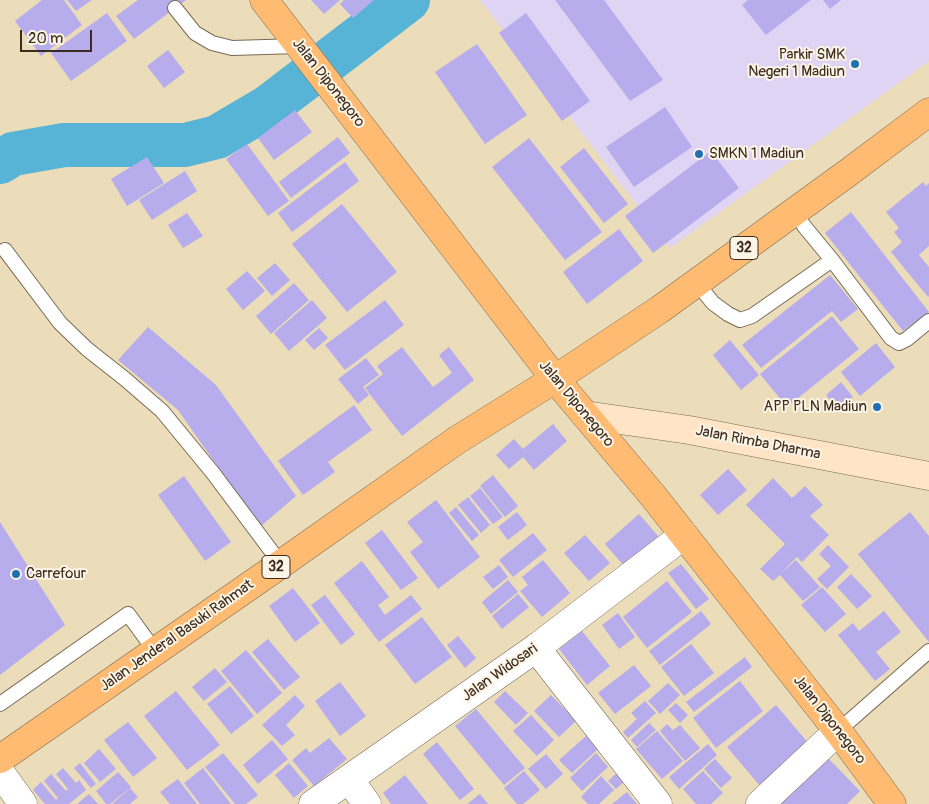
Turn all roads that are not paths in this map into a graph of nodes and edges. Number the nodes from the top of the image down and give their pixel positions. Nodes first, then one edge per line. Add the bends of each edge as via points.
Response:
1 (264, 0) edge
2 (175, 8) dead end
3 (300, 47) junction
4 (929, 112) edge
5 (795, 211) junction
6 (5, 250) dead end
7 (832, 260) junction
8 (696, 282) junction
9 (929, 320) edge
10 (555, 379) junction
11 (586, 415) junction
12 (929, 476) edge
13 (684, 535) junction
14 (281, 564) junction
15 (536, 648) junction
16 (155, 651) junction
17 (929, 651) edge
18 (0, 704) edge
19 (838, 731) junction
20 (0, 759) edge
21 (0, 772) edge
22 (349, 779) junction
23 (23, 804) edge
24 (312, 804) edge
25 (367, 804) edge
26 (658, 804) edge
27 (760, 804) edge
28 (892, 804) edge

1 - 3 main road, Jalan Diponegoro
2 - 3 lane via 195,33 212,43 232,48
3 - 10 main road, Jalan Diponegoro
4 - 5 main road, 32
5 - 7 lane
5 - 8 main road, 32
6 - 14 lane via 60,323 162,411 213,472
7 - 8 lane via 752,316 740,320 712,303
7 - 9 lane via 891,338 899,343
8 - 10 main road, 32
10 - 11 main road, Jalan Diponegoro
10 - 14 main road, Jalan Jenderal Basuki Rahmat / 32 via 457,440
11 - 12 main road, Jalan Rimba Dharma via 689,430
11 - 13 main road, Jalan Diponegoro
13 - 15 street, Jalan Widosari
13 - 19 main road, Jalan Diponegoro
14 - 16 main road, Jalan Jenderal Basuki Rahmat / 32
15 - 22 street, Jalan Widosari
15 - 26 street
16 - 18 lane via 128,614
16 - 20 main road, Jalan Jenderal Basuki Rahmat / 32
17 - 19 lane
19 - 27 street
19 - 28 main road, Jalan Diponegoro
21 - 23 street
22 - 24 street, Jalan Widosari
22 - 25 street

